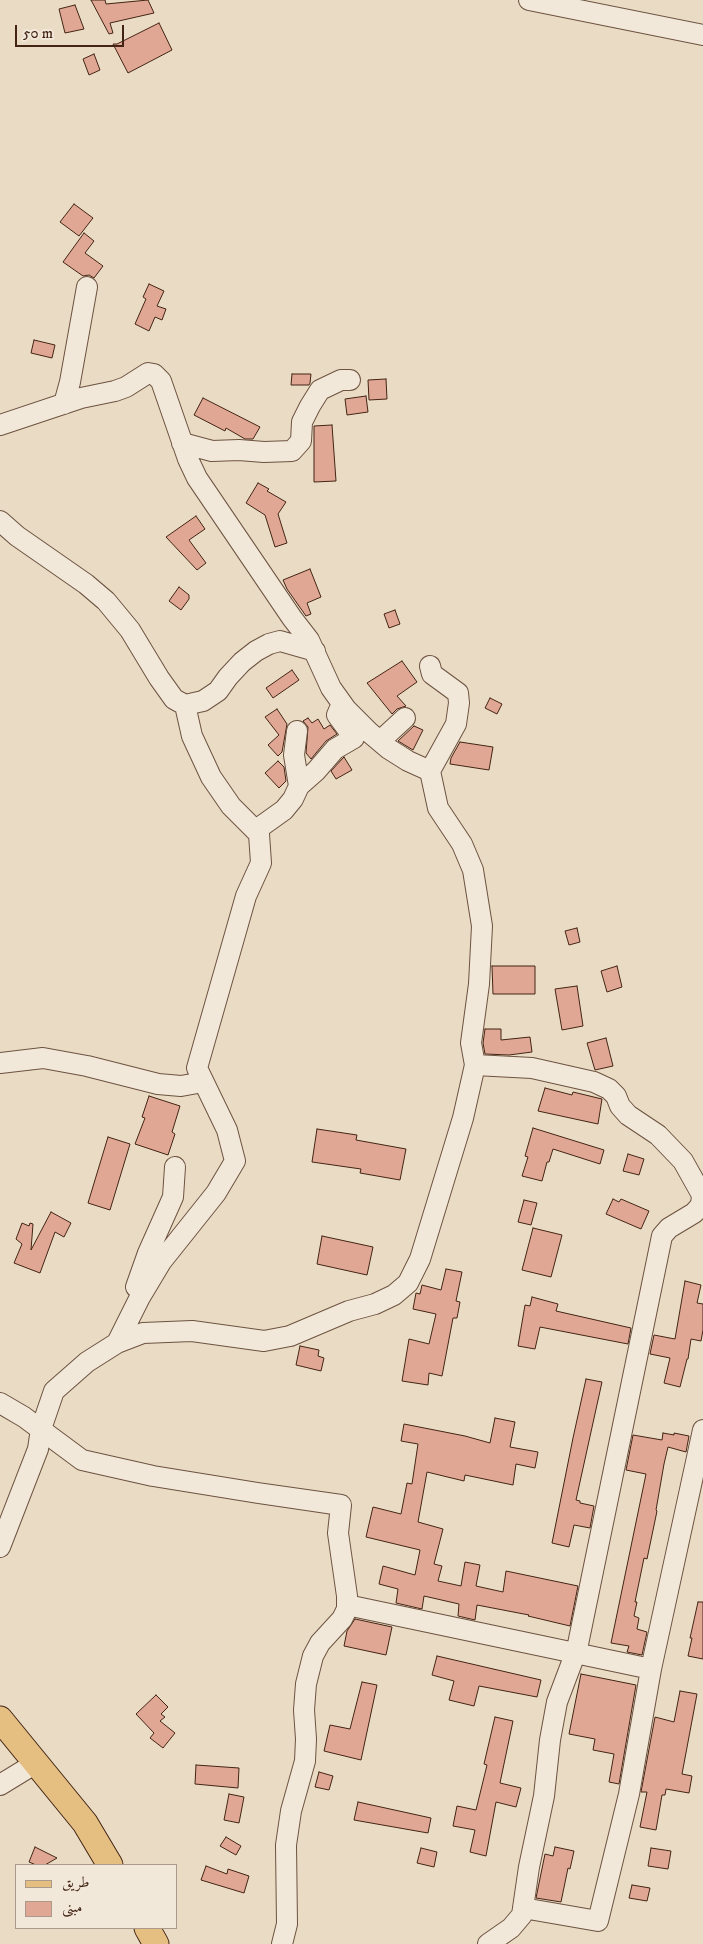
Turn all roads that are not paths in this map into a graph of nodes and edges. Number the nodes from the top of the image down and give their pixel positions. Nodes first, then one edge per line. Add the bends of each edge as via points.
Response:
1 (529, 0) edge
2 (703, 35) edge
3 (87, 287) dead end
4 (350, 380) dead end
5 (64, 404) junction
6 (0, 425) edge
7 (182, 443) junction
8 (0, 521) edge
9 (315, 652) junction
10 (430, 666) dead end
11 (342, 703) junction
12 (185, 704) junction
13 (405, 718) dead end
14 (297, 731) dead end
15 (380, 741) junction
16 (430, 771) junction
17 (299, 786) junction
18 (256, 830) junction
19 (0, 1063) edge
20 (475, 1065) junction
21 (203, 1082) junction
22 (175, 1167) dead end
23 (117, 1343) junction
24 (0, 1403) edge
25 (41, 1429) junction
26 (703, 1430) edge
27 (0, 1546) edge
28 (347, 1605) junction
29 (575, 1652) junction
30 (651, 1669) junction
31 (0, 1719) edge
32 (36, 1763) junction
33 (0, 1785) edge
34 (109, 1864) edge
35 (523, 1908) junction
36 (148, 1929) edge
37 (156, 1944) edge
38 (282, 1944) edge
39 (488, 1944) edge

1 - 2 street
3 - 5 street
4 - 7 street via 341,380 320,390 302,422 301,441 292,451 212,451
5 - 6 street
5 - 7 street via 115,391 148,373 154,374 162,381
7 - 9 street via 197,478
8 - 12 street via 106,601 130,630 174,699
9 - 11 street via 322,672
9 - 12 street via 280,641 269,644 242,662 218,691 203,701
10 - 16 street via 432,674 458,693 459,703 456,724
11 - 15 street
11 - 17 street via 337,715 354,738 335,749
12 - 18 street via 192,736 211,777 231,806
13 - 15 street
14 - 17 street via 294,755
15 - 16 street via 408,761
16 - 20 street via 438,808 462,844 473,870 482,926 471,1043
17 - 18 street via 284,810
18 - 21 street via 261,863 246,896 197,1068
19 - 21 street via 43,1058 158,1084 181,1086
20 - 23 street via 463,1118 420,1259 408,1283 394,1295 290,1336 264,1341 192,1331 143,1333
20 - 29 street via 532,1068 594,1082 609,1089 628,1115 658,1135 683,1162 702,1195 701,1205 662,1236
21 - 23 street via 227,1130 235,1161 216,1194 160,1262
22 - 23 street via 173,1197 148,1253
23 - 25 street via 87,1362 54,1391
24 - 25 street
25 - 27 street via 38,1448
25 - 28 street via 82,1460 153,1476 341,1505 338,1533
26 - 30 street
28 - 29 street
28 - 38 street via 342,1619 312,1656 306,1684 305,1762 286,1845 287,1924
29 - 30 street
29 - 35 street via 557,1702
30 - 35 street via 629,1794 598,1921
31 - 32 main road
32 - 33 street
32 - 34 main road via 85,1823
35 - 39 street via 522,1915 511,1928
36 - 37 main road

